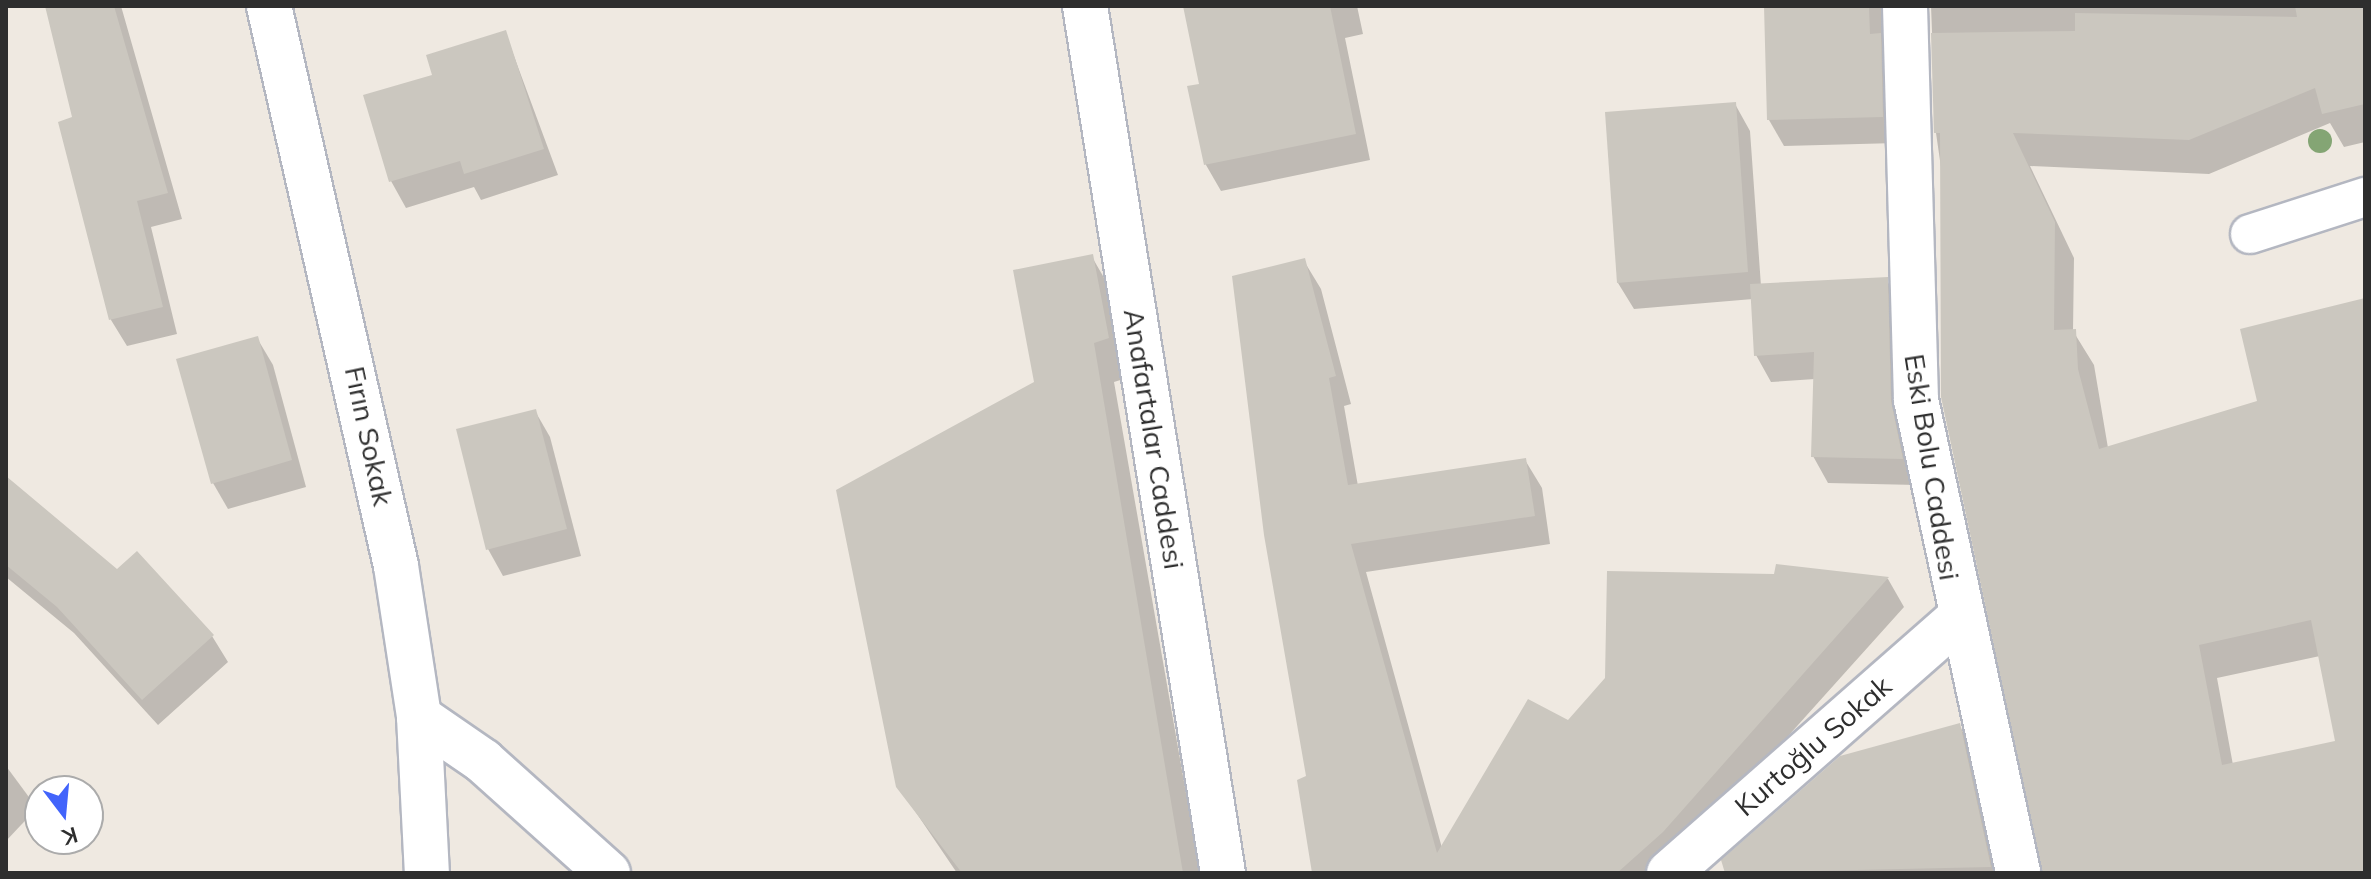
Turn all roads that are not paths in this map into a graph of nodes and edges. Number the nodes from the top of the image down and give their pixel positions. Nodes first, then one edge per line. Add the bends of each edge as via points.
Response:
1 (269, 6) edge
2 (1085, 6) edge
3 (1905, 6) edge
4 (2365, 197) edge
5 (2250, 234) dead end
6 (1958, 619) junction
7 (419, 717) junction
8 (427, 873) edge
9 (608, 873) edge
10 (1223, 873) edge
11 (1669, 873) edge
12 (2018, 873) edge

1 - 7 street, Fırın Sokak via 376,464
2 - 10 street, Anafartalar Caddesi
3 - 6 street, Eski Bolu Caddesi via 1911,349
4 - 5 lane
6 - 11 street, Kurtoğlu Sokak
6 - 12 street, Eski Bolu Caddesi
7 - 8 street, Fırın Sokak
7 - 9 street via 483,761

